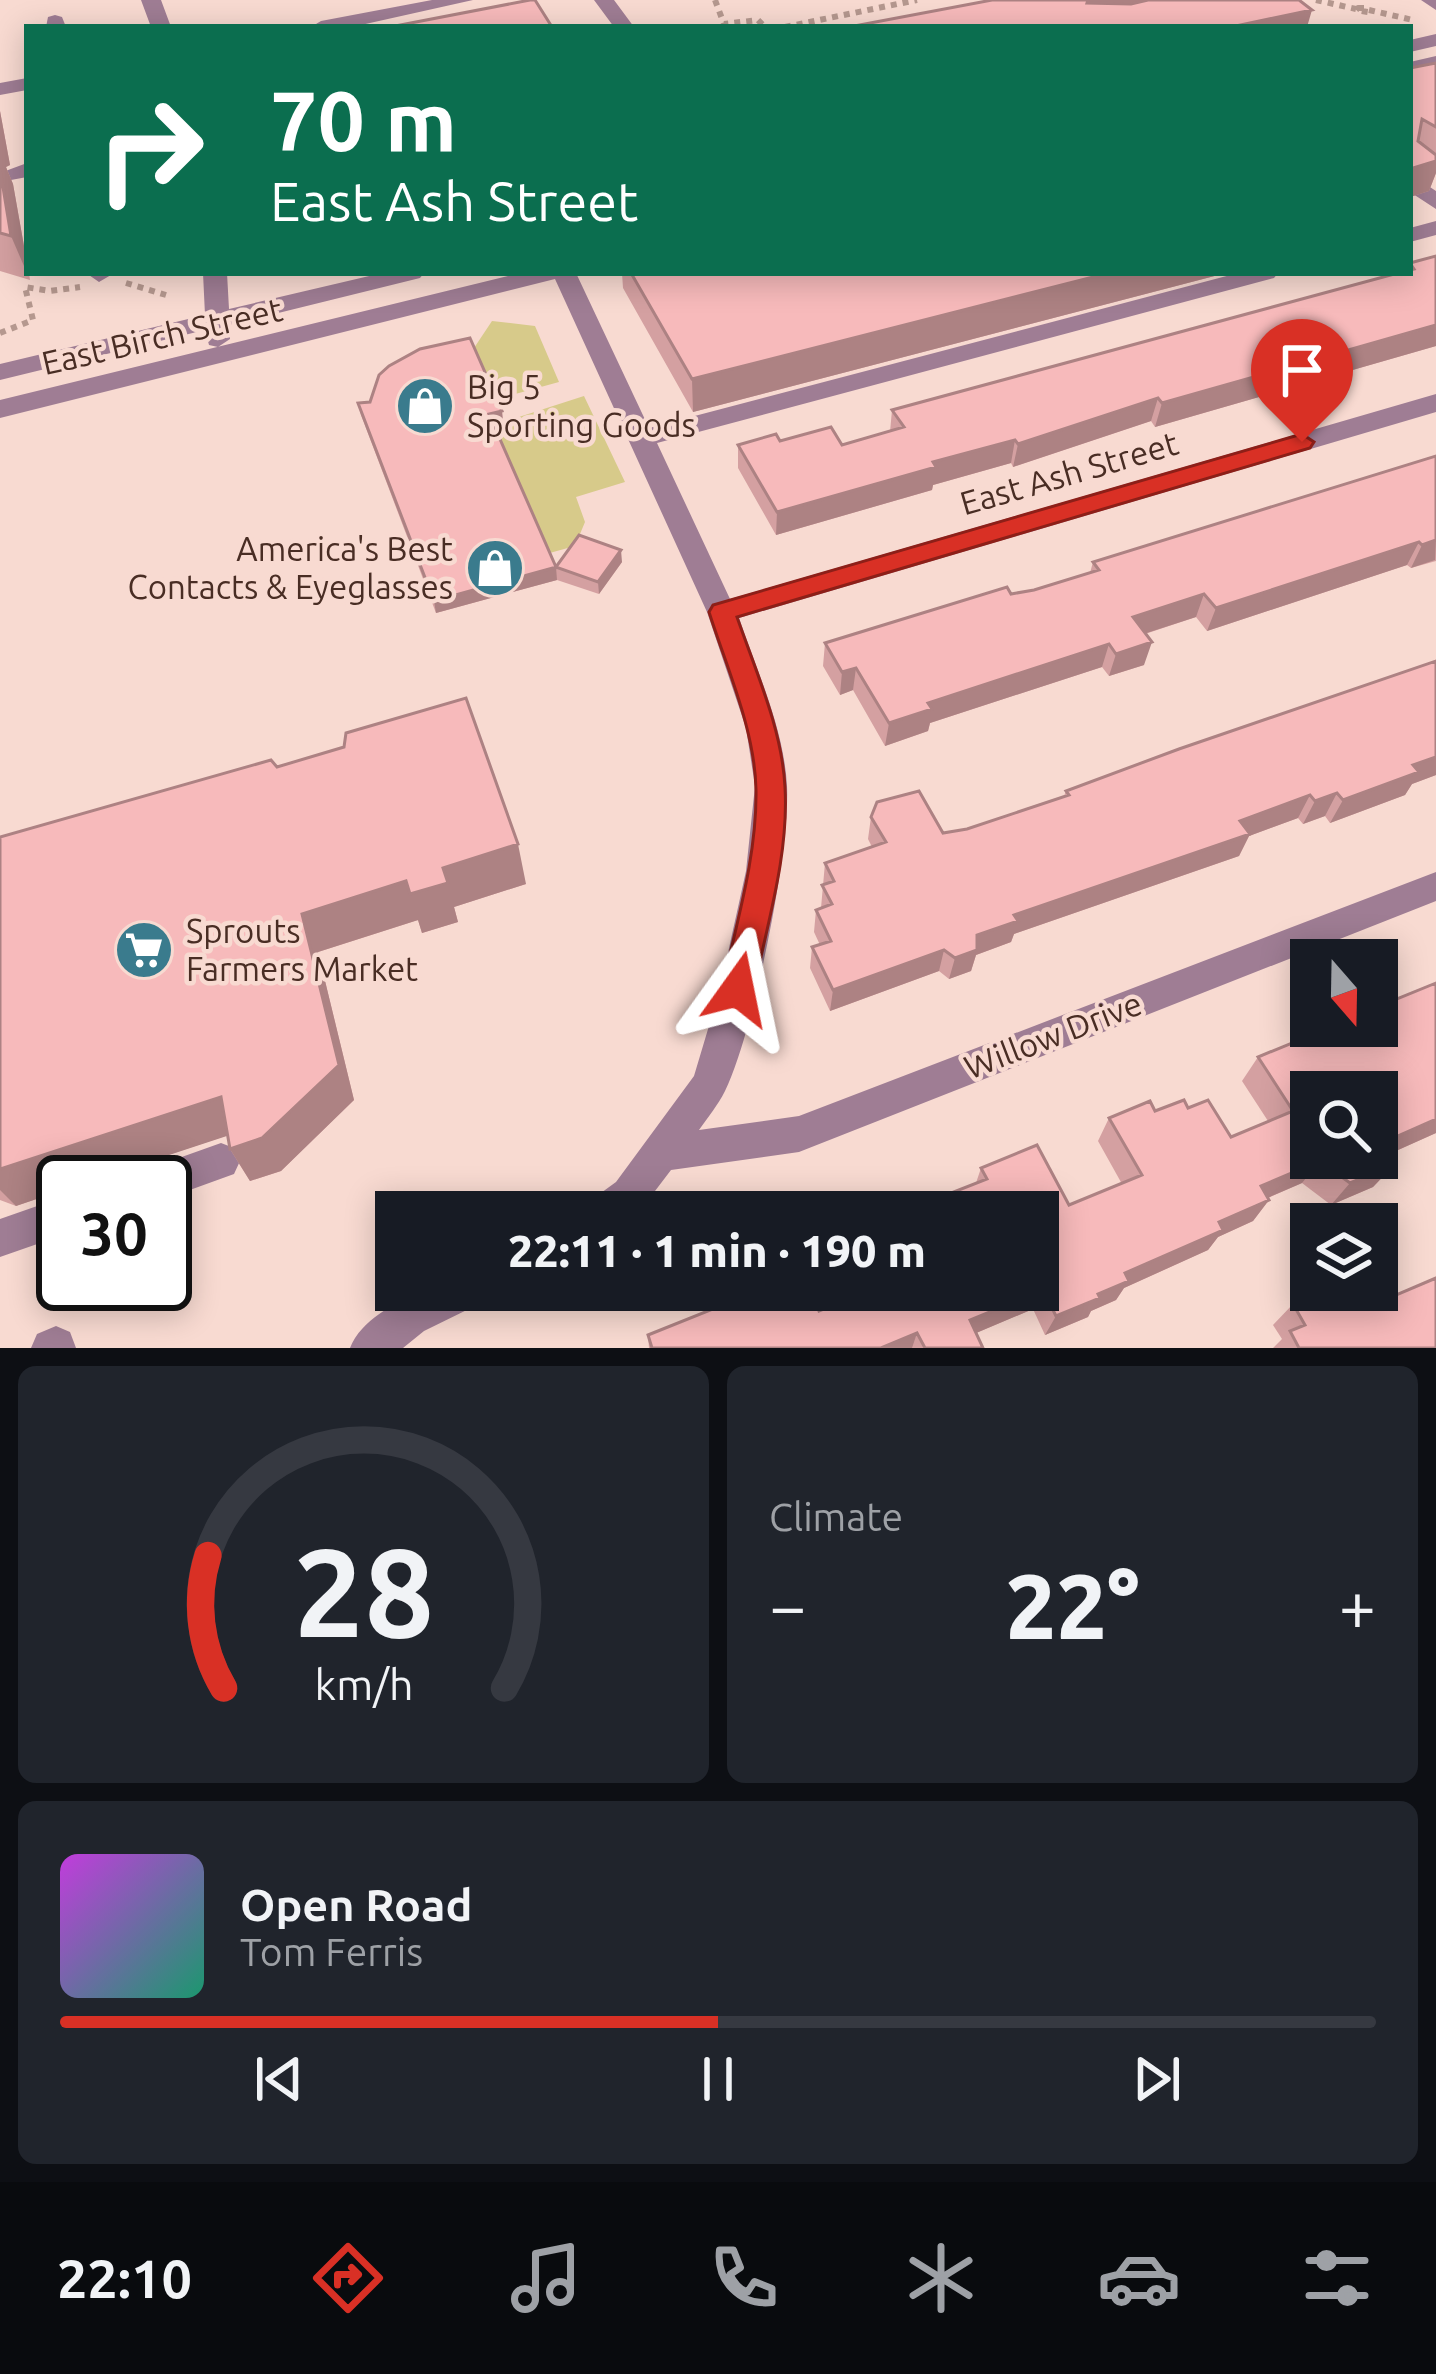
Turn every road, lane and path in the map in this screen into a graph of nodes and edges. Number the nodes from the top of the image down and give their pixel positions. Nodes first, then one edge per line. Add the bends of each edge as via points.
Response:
1 (463, 0) edge
2 (917, 0) edge
3 (1316, 0) edge
4 (1377, 0) edge
5 (1363, 10) junction
6 (1420, 22) dead end
7 (1367, 23) dead end
8 (336, 24) edge
9 (724, 24) edge
10 (762, 24) edge
11 (800, 24) edge
12 (1413, 165) edge
13 (1436, 184) edge
14 (96, 276) edge
15 (105, 276) edge
16 (215, 276) edge
17 (400, 276) edge
18 (537, 276) edge
19 (565, 276) edge
20 (1255, 276) edge
21 (166, 295) dead end
22 (219, 321) junction
23 (0, 333) edge
24 (218, 358) junction
25 (8, 366) edge
26 (1436, 403) edge
27 (0, 409) edge
28 (640, 439) junction
29 (722, 612) junction
30 (1436, 886) edge
31 (662, 1153) junction
32 (221, 1161) edge
33 (192, 1171) edge
34 (633, 1191) edge
35 (36, 1225) edge
36 (0, 1238) edge
37 (422, 1311) edge
38 (370, 1348) edge

1 - 8 street
2 - 11 path
3 - 5 path
4 - 5 path
5 - 6 path
5 - 7 path
9 - 10 path
12 - 13 street
14 - 23 path via 84,286 26,287 33,320
15 - 21 path
16 - 22 street
17 - 22 street, East Birch Street
18 - 24 street, East Birch Street
19 - 28 street
20 - 28 street
22 - 24 street
22 - 25 street, East Birch Street
24 - 27 street, East Birch Street
26 - 29 street, East Ash Street
28 - 29 street
29 - 31 street via 761,728 771,786 768,847 710,1084
30 - 31 street, Willow Drive via 800,1134
31 - 34 street
32 - 33 street
35 - 36 street
37 - 38 street

